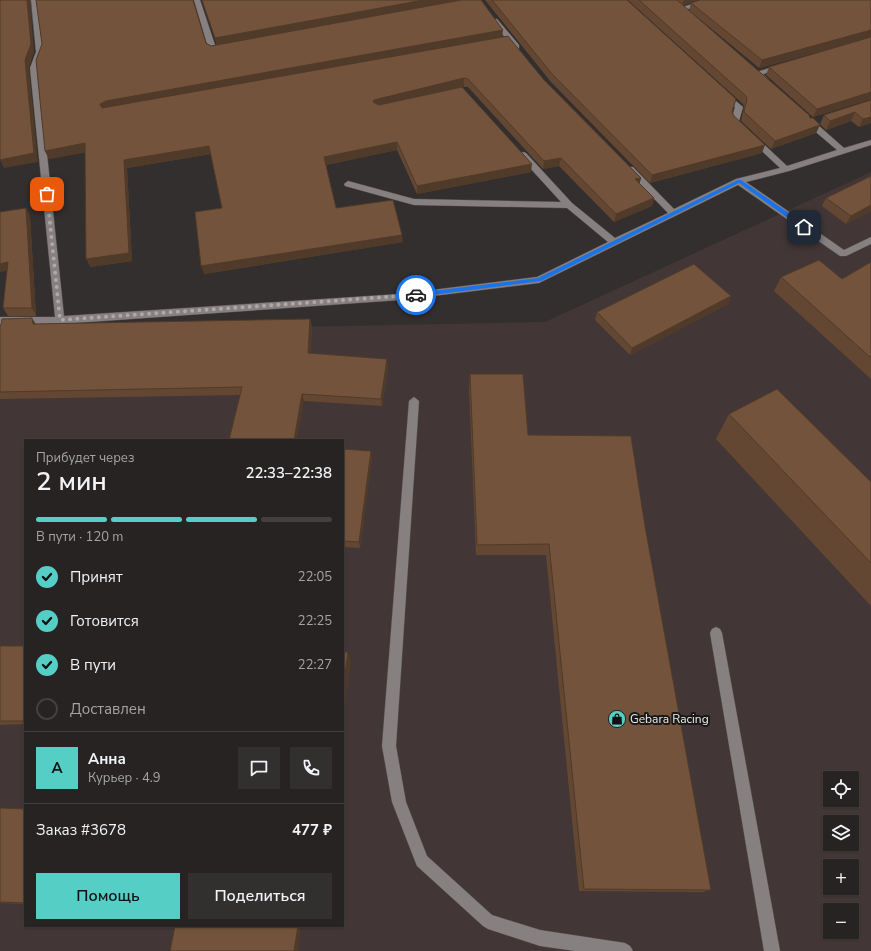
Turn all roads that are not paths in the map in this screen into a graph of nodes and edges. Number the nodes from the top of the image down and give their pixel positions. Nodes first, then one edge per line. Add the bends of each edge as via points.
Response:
1 (34, 0) edge
2 (197, 0) edge
3 (671, 0) edge
4 (715, 0) edge
5 (489, 12) edge
6 (228, 48) edge
7 (519, 51) edge
8 (788, 64) edge
9 (774, 88) edge
10 (721, 91) edge
11 (800, 113) edge
12 (871, 142) edge
13 (516, 148) edge
14 (842, 150) junction
15 (624, 163) edge
16 (786, 169) junction
17 (740, 181) junction
18 (348, 184) dead end
19 (569, 205) junction
20 (673, 213) junction
21 (871, 240) edge
22 (614, 242) junction
23 (60, 320) junction
24 (0, 321) edge
25 (414, 401) dead end
26 (716, 633) dead end
27 (625, 951) edge
28 (772, 951) edge

1 - 23 lane via 40,52 34,68
2 - 6 lane via 213,51
3 - 4 lane via 684,11
5 - 7 lane via 506,41
8 - 9 lane via 755,70
10 - 16 lane via 739,107 735,121
11 - 14 lane via 814,122
12 - 14 lane
13 - 19 lane
14 - 16 lane
15 - 20 lane
16 - 17 lane
17 - 20 lane
17 - 21 lane via 843,254
18 - 19 lane via 414,202
19 - 22 lane
20 - 22 lane
22 - 23 lane via 539,280 400,297
23 - 24 lane
25 - 27 lane via 389,746 399,802 422,861 488,921 540,938
26 - 28 lane

